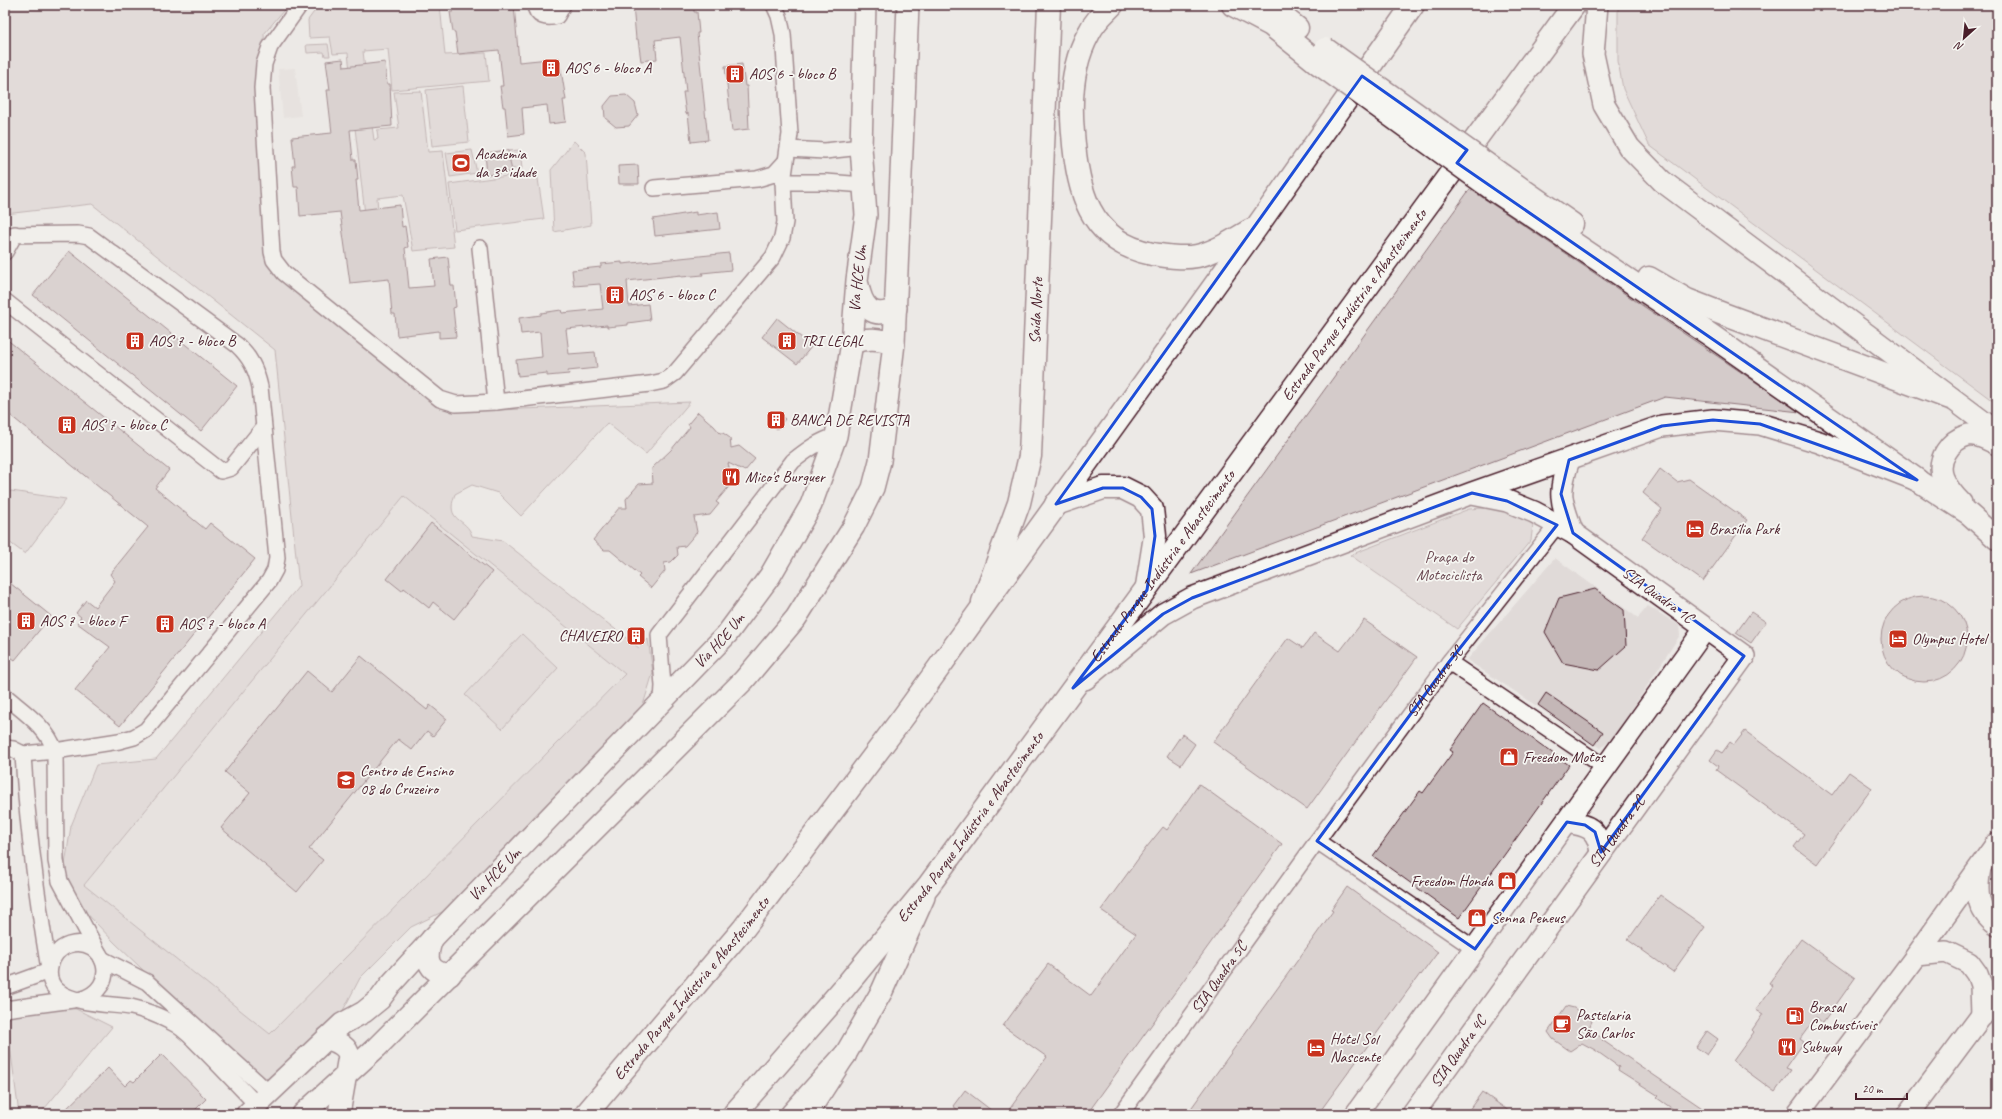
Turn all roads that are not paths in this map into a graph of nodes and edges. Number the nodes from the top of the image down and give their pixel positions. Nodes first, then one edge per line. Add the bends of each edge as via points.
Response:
1 (300, 5) edge
2 (535, 5) edge
3 (563, 5) edge
4 (774, 5) edge
5 (865, 5) edge
6 (908, 5) edge
7 (1049, 5) edge
8 (1112, 5) edge
9 (1233, 5) edge
10 (1248, 5) edge
11 (1413, 5) edge
12 (1574, 5) edge
13 (1597, 5) edge
14 (1270, 15) edge
15 (861, 147) junction
16 (787, 156) junction
17 (783, 182) junction
18 (1498, 183) junction
19 (864, 185) junction
20 (654, 188) dead end
21 (1256, 228) junction
22 (10, 235) edge
23 (480, 248) dead end
24 (5, 252) edge
25 (857, 280) junction
26 (5, 301) edge
27 (896, 308) junction
28 (852, 343) junction
29 (894, 343) junction
30 (1950, 398) junction
31 (496, 402) junction
32 (263, 428) junction
33 (1997, 432) edge
34 (836, 436) junction
35 (1997, 444) edge
36 (1569, 460) junction
37 (1917, 480) junction
38 (1472, 493) junction
39 (1056, 504) junction
40 (1969, 514) junction
41 (1565, 529) junction
42 (1997, 539) edge
43 (1147, 590) junction
44 (980, 609) junction
45 (1705, 629) junction
46 (1744, 656) joint
47 (1449, 662) junction
48 (1073, 688) junction
49 (5, 696) edge
50 (662, 701) junction
51 (5, 748) edge
52 (55, 751) junction
53 (23, 754) junction
54 (1606, 768) junction
55 (1567, 822) junction
56 (30, 825) junction
57 (55, 825) junction
58 (1317, 841) junction
59 (1997, 843) edge
60 (1601, 852) junction
61 (1980, 867) junction
62 (929, 885) junction
63 (1997, 924) edge
64 (432, 939) junction
65 (1475, 948) junction
66 (100, 955) junction
67 (1917, 955) junction
68 (49, 970) junction
69 (450, 975) junction
70 (5, 987) edge
71 (1997, 995) edge
72 (77, 1000) junction
73 (5, 1009) edge
74 (1490, 1009) joint
75 (1982, 1016) junction
76 (327, 1038) junction
77 (845, 1055) junction
78 (347, 1073) junction
79 (257, 1103) edge
80 (1803, 1109) edge
81 (303, 1114) edge
82 (339, 1114) edge
83 (586, 1114) edge
84 (734, 1114) edge
85 (792, 1114) edge
86 (807, 1114) edge
87 (1121, 1114) edge
88 (1356, 1114) edge
89 (1413, 1114) edge
90 (1908, 1114) edge

1 - 31 street via 270,46 264,64 262,88 274,260 284,273 440,399 456,404
2 - 3 street via 535,10 542,17 549,18 557,16
4 - 16 street via 782,34 790,134
5 - 15 main road, Via HCE Um
6 - 27 main road
7 - 44 main road, Saída Norte via 1030,456 1019,503
8 - 21 main road via 1099,18 1086,39 1076,70 1071,107 1078,180 1098,223 1116,238 1143,252 1163,256 1196,256 1211,252
9 - 14 main road
10 - 14 main road
11 - 21 main road, Estrada Parque Indústria e Abastecimento
12 - 43 main road, Estrada Parque Indústria e Abastecimento
13 - 30 main road via 1593,54 1604,105 1629,147 1662,180
14 - 18 main road, bridge via 1321,56
15 - 16 street
15 - 19 main road, Via HCE Um
16 - 17 street
16 - 20 street via 774,174 757,179
17 - 19 street
17 - 31 street via 785,222 782,238 773,257 675,373 664,381 650,384
18 - 30 main road via 1687,300
18 - 37 main road
19 - 25 main road, Via HCE Um via 866,215
21 - 39 main road, Estrada Parque Indústria e Abastecimento
22 - 24 street
22 - 32 street via 89,236 237,345 248,355 257,371
23 - 31 street
25 - 27 main road via 861,300 868,309 888,312
25 - 28 main road, Via HCE Um
26 - 32 street via 221,471 231,468
27 - 29 main road
28 - 29 main road via 873,339
28 - 34 main road, Via HCE Um
29 - 69 main road via 880,461 873,488 854,526 796,618 744,680
30 - 33 main road
32 - 52 street via 277,558 275,570 269,581 146,730 119,741
34 - 50 main road, Via HCE Um via 811,505 770,576 726,634
34 - 50 street via 809,448 793,461 660,635
35 - 40 main road via 1985,438 1969,435 1954,442 1945,452 1943,477
36 - 37 main road via 1662,426 1713,420 1760,424 1819,442
36 - 38 main road
36 - 41 main road via 1562,480 1561,494
37 - 40 main road
38 - 41 main road, SIA Quadra 1C via 1507,501
38 - 48 main road via 1192,598 1163,614
39 - 43 main road via 1103,488 1123,488 1141,497 1152,509 1155,536
39 - 44 main road, Estrada Parque Indústria e Abastecimento
40 - 42 main road
41 - 45 main road, SIA Quadra 1C
41 - 47 street, SIA Quadra 3C
43 - 48 main road, Estrada Parque Indústria e Abastecimento
44 - 83 main road, Estrada Parque Indústria e Abastecimento via 904,716 744,928
45 - 46 main road, SIA Quadra 1C
45 - 54 main road
46 - 60 main road, SIA Quadra 2C
47 - 54 street
47 - 58 street, SIA Quadra 3C
48 - 62 main road, Estrada Parque Indústria e Abastecimento
49 - 52 street via 43,729 51,739
50 - 64 main road, Via HCE Um
51 - 53 street
52 - 53 street
52 - 57 street
53 - 56 street
54 - 55 main road
55 - 60 main road via 1585,825 1595,832
55 - 65 main road
56 - 57 street
56 - 68 street via 37,900
57 - 66 street via 56,861 60,882
58 - 65 street
58 - 87 street, SIA Quadra 5C
59 - 61 main road
60 - 74 main road, SIA Quadra 2C
61 - 63 main road via 1977,891 1979,901 1982,911
61 - 67 main road
62 - 77 main road via 882,990
62 - 84 main road, Estrada Parque Indústria e Abastecimento via 844,988
64 - 69 main road via 428,960 437,971
64 - 76 main road, Via HCE Um via 380,999 364,1012 342,1024
65 - 88 main road
66 - 68 street via 84,944 68,945 55,955
66 - 72 street via 105,976 102,985 88,997
66 - 79 street via 146,982
67 - 75 main road via 1946,952 1969,963 1981,985
67 - 80 main road
68 - 70 street
68 - 72 street via 56,990
69 - 78 main road
71 - 75 main road
72 - 73 street
72 - 79 street via 133,1008 174,1023
74 - 89 main road, SIA Quadra 4C
75 - 90 main road
76 - 78 main road via 348,1050
76 - 79 main road, Via HCE Um
77 - 85 main road
77 - 86 main road
78 - 81 main road
78 - 82 main road

